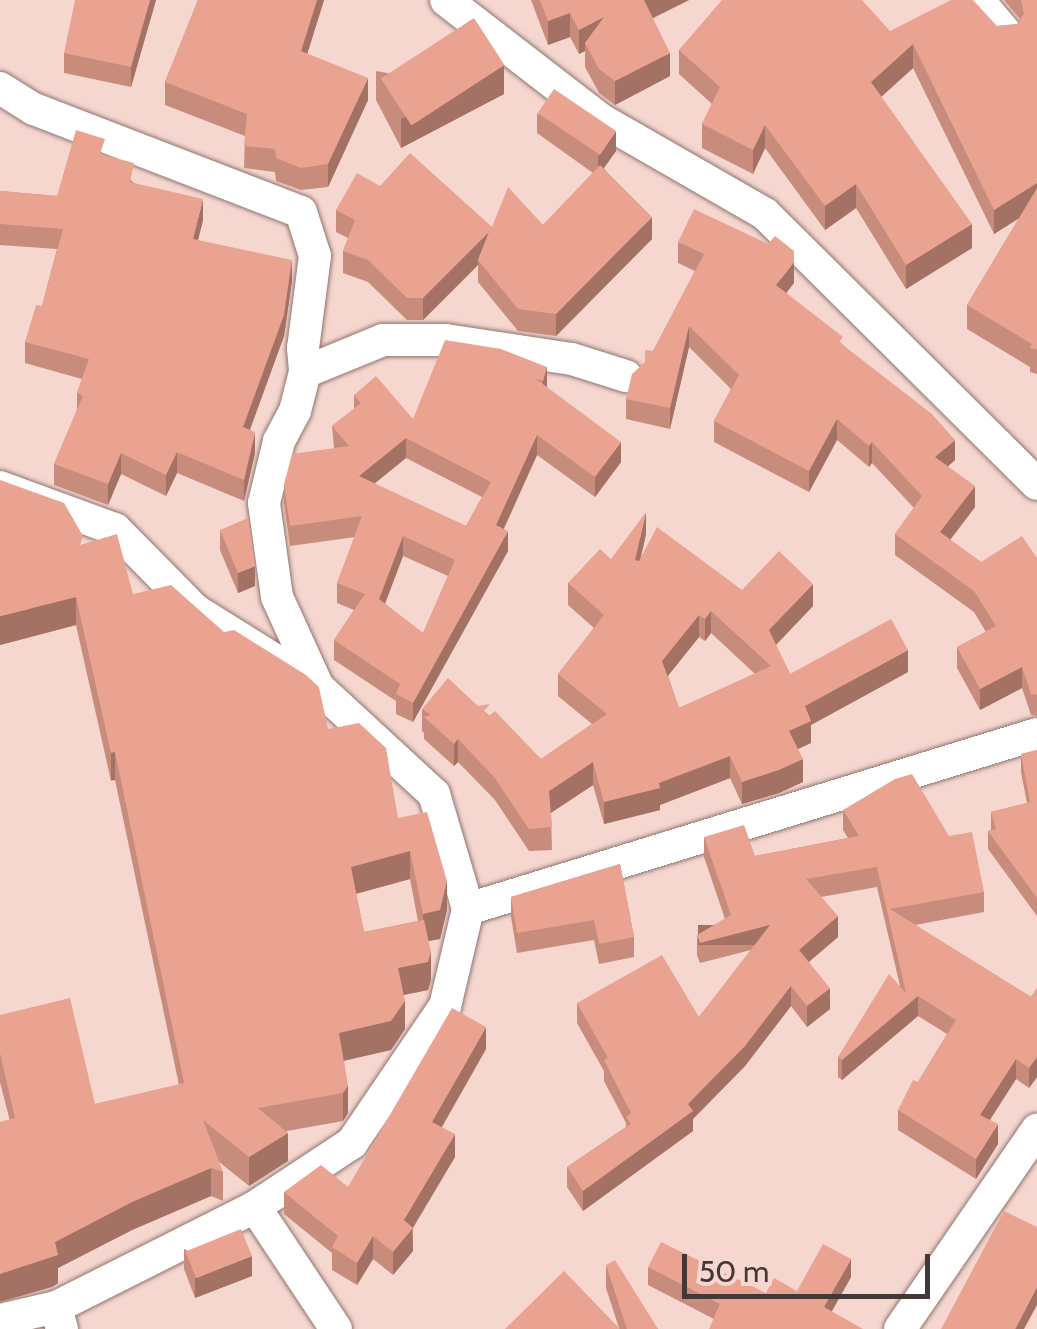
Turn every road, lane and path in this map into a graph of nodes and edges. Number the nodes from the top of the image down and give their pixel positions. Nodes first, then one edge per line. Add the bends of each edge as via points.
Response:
1 (446, 0) edge
2 (978, 0) edge
3 (1005, 32) edge
4 (0, 88) edge
5 (305, 372) junction
6 (626, 376) dead end
7 (1037, 484) edge
8 (0, 487) edge
9 (318, 687) junction
10 (1037, 734) edge
11 (468, 909) junction
12 (1037, 1130) edge
13 (255, 1206) junction
14 (59, 1318) edge
15 (0, 1320) edge
16 (336, 1329) edge
17 (900, 1329) edge

1 - 7 street via 600,120 765,214
2 - 3 street
4 - 5 street via 34,109 300,212 315,256
5 - 6 street via 383,340 430,340 572,359
5 - 9 street via 264,503 277,597
8 - 9 street via 115,529 196,610
9 - 11 street via 434,794
10 - 11 street
11 - 13 street via 445,1006 352,1143
12 - 17 street
13 - 14 street
13 - 16 street
14 - 15 street

